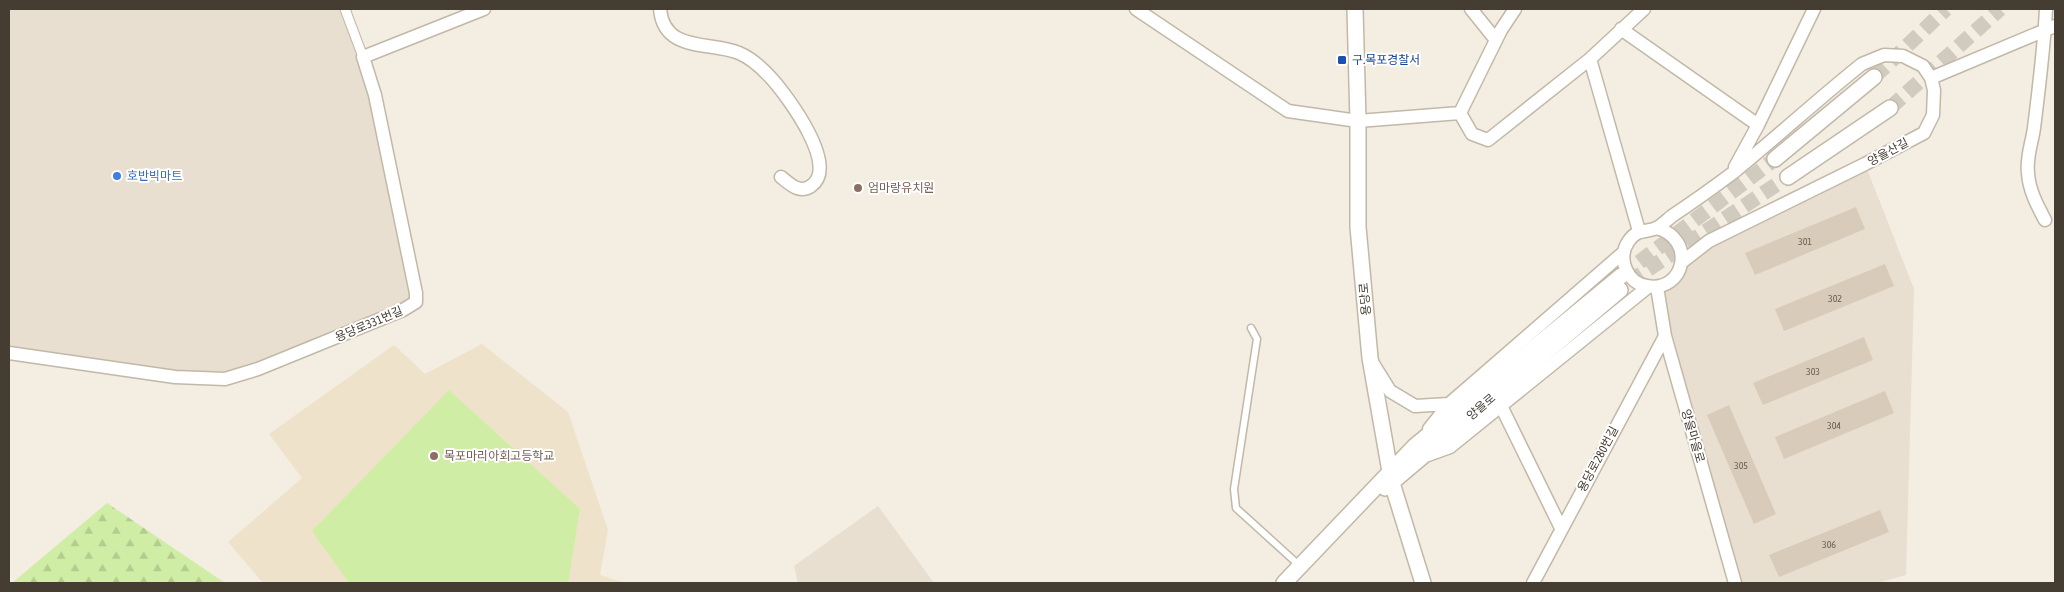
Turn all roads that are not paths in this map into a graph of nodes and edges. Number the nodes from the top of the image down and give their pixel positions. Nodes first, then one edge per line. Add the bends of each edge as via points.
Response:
1 (345, 9) edge
2 (484, 9) edge
3 (660, 9) edge
4 (1136, 9) edge
5 (1355, 9) edge
6 (1471, 9) edge
7 (1515, 9) edge
8 (1644, 9) edge
9 (1814, 9) edge
10 (2046, 9) edge
11 (2050, 28) edge
12 (1621, 29) junction
13 (1496, 40) junction
14 (363, 57) junction
15 (1590, 59) junction
16 (1874, 77) tunnel mouth
17 (1931, 78) junction
18 (1890, 108) tunnel mouth
19 (1460, 113) junction
20 (1358, 120) junction
21 (1758, 125) junction
22 (1775, 159) tunnel mouth
23 (1732, 173) junction
24 (781, 177) dead end
25 (1788, 177) tunnel mouth
26 (2045, 220) dead end
27 (1656, 228) junction
28 (1639, 231) junction
29 (1624, 252) junction
30 (1682, 262) junction
31 (1625, 279) tunnel mouth
32 (1653, 287) junction
33 (1251, 328) dead end
34 (1665, 336) junction
35 (9, 353) edge
36 (1370, 358) junction
37 (1449, 404) junction
38 (1500, 406) junction
39 (1418, 452) junction
40 (1391, 477) junction
41 (1562, 528) junction
42 (1300, 566) junction
43 (1424, 582) edge
44 (1284, 583) edge
45 (1533, 583) edge
46 (1735, 583) edge

1 - 14 street
2 - 14 street
3 - 24 street via 664,24 672,35 690,44 732,51 749,59 770,77 792,105 812,140 818,156 819,173 812,185 804,189 796,189
4 - 20 street via 1288,111
5 - 20 street, 용당로
6 - 13 street
7 - 13 street
8 - 12 street
9 - 21 street
10 - 11 street
11 - 17 street
11 - 26 street via 2034,132 2027,156 2027,171 2035,202
12 - 15 street
12 - 21 street
13 - 19 street
14 - 35 street, 용당로331번길 via 374,95 416,302 404,310 284,359 225,379 175,378
15 - 19 street via 1488,140 1472,134
15 - 28 street
16 - 22 street
17 - 23 street via 1923,66 1903,56 1884,55 1872,59
17 - 30 street, 양을산길 via 1933,115 1924,132 1709,241
18 - 25 street
19 - 20 street
20 - 36 street, 용당로 via 1358,227
21 - 23 street
23 - 27 street
27 - 28 street
27 - 30 street via 1676,239
28 - 29 street via 1632,236
29 - 32 street via 1626,270 1639,284
29 - 37 street
30 - 32 street via 1676,276 1666,284
31 - 39 street, 양을로
32 - 34 street, 양을마을로
32 - 38 street
33 - 42 lane via 1257,339 1234,489 1236,508
34 - 41 street, 용당로280번길
34 - 46 street, 양을마을로
36 - 37 street via 1390,391 1415,406
36 - 40 street, 용당로
37 - 39 street
38 - 39 street via 1450,447
38 - 41 street
39 - 40 street, 양을로
40 - 42 street, 양을로
40 - 43 street, 용당로
41 - 45 street, 용당로280번길
42 - 44 street, 양을로

